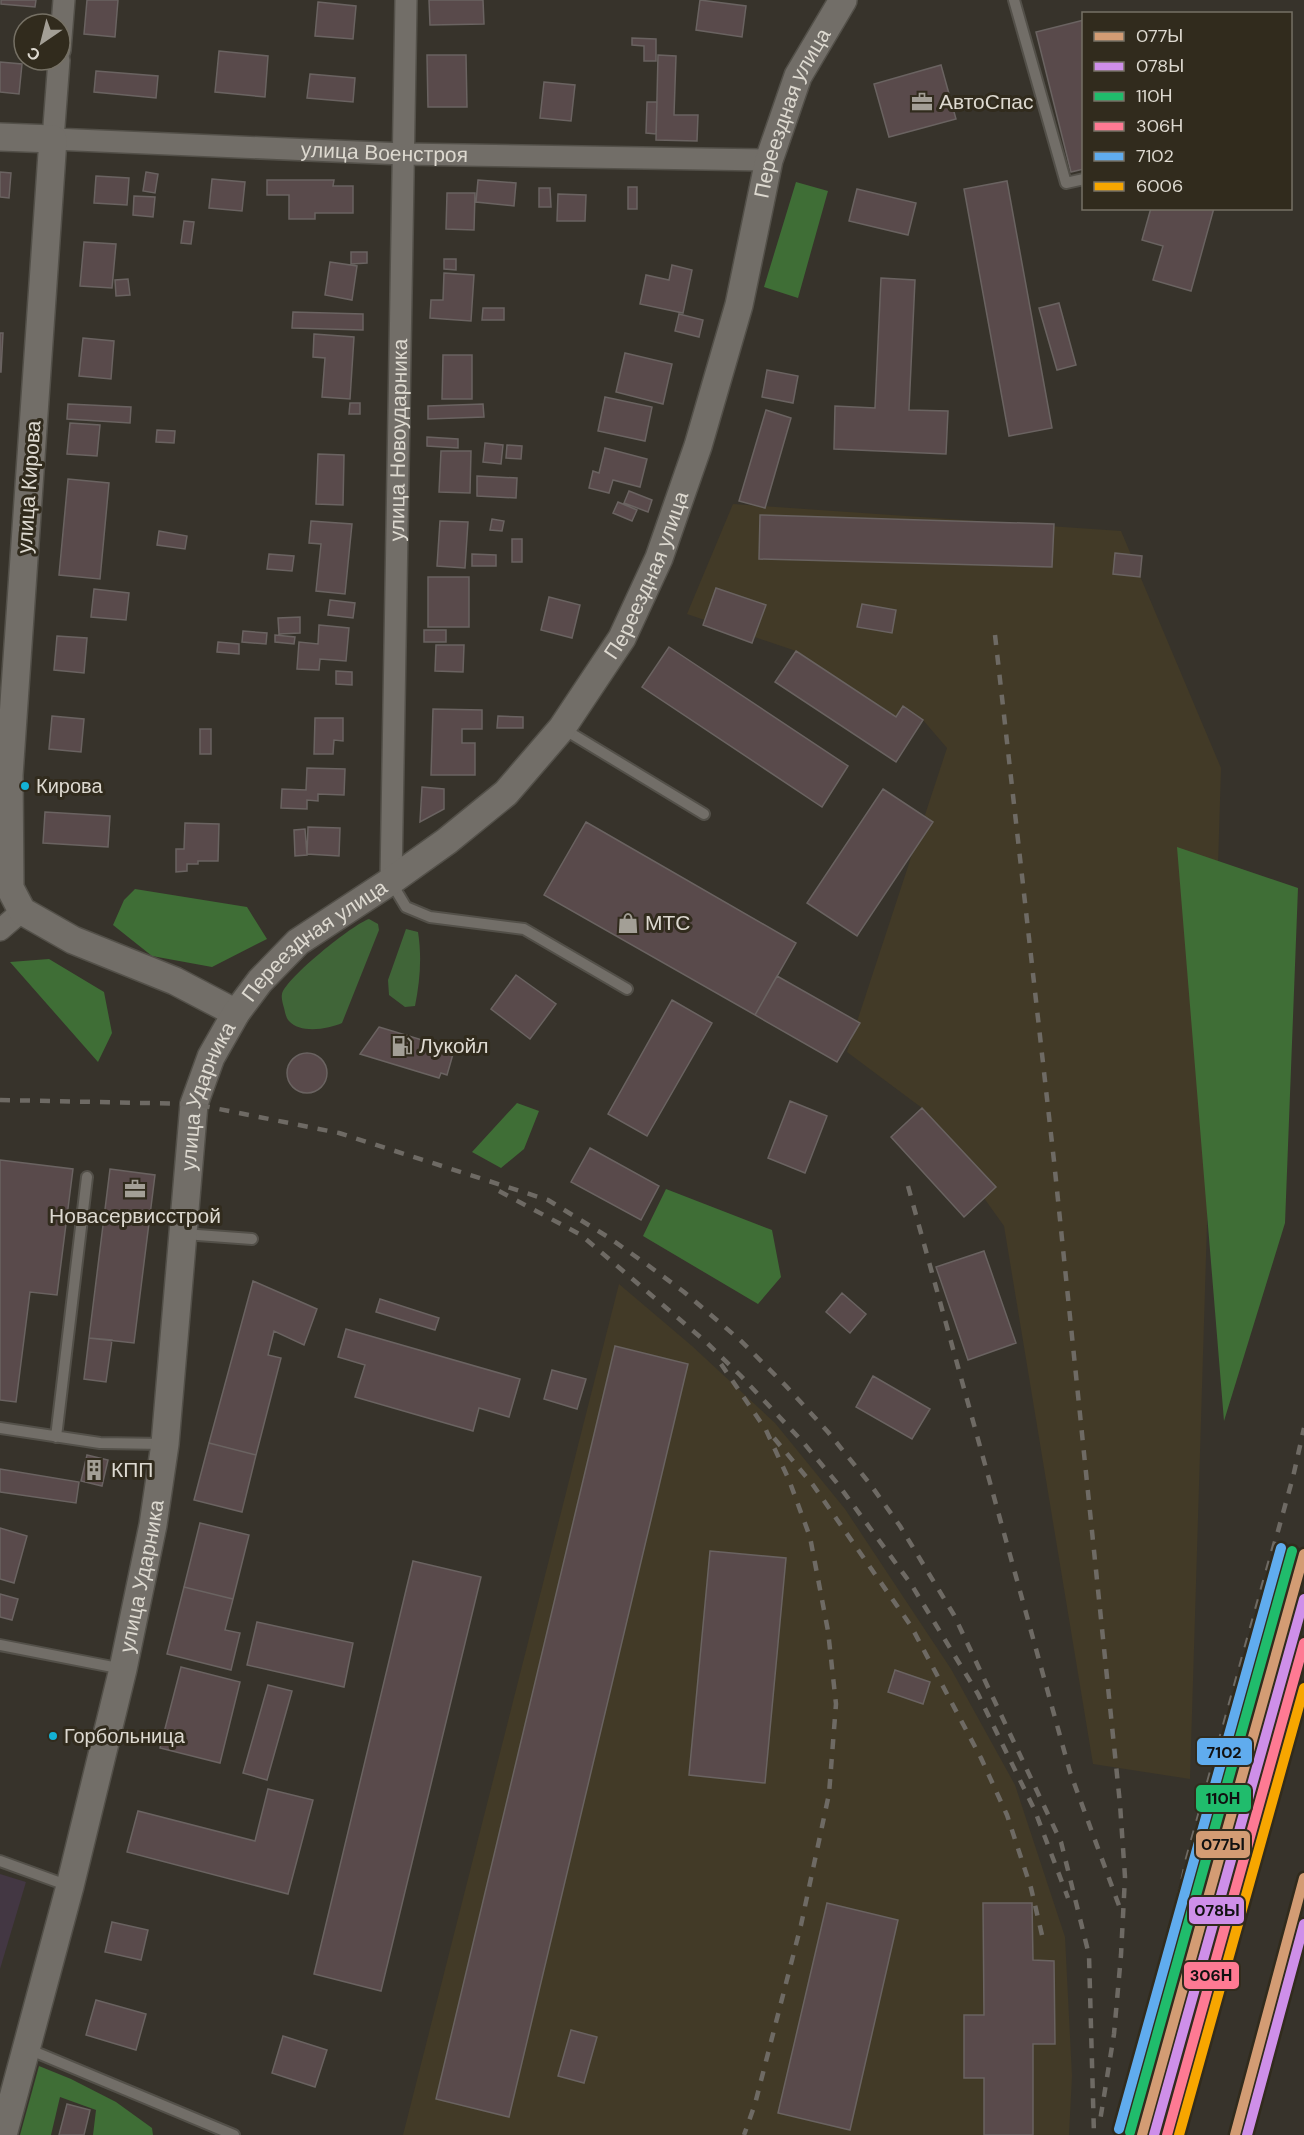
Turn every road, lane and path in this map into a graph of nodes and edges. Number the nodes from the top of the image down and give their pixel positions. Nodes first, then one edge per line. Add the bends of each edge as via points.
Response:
1 (406, 0) edge
2 (843, 0) edge
3 (1014, 0) edge
4 (58, 72) edge
5 (0, 137) edge
6 (53, 139) junction
7 (403, 154) junction
8 (769, 160) junction
9 (1082, 179) edge
10 (562, 728) junction
11 (704, 814) dead end
12 (391, 881) junction
13 (22, 911) junction
14 (0, 930) edge
15 (627, 989) dead end
16 (236, 1013) junction
17 (87, 1177) dead end
18 (184, 1234) junction
19 (252, 1239) dead end
20 (0, 1428) edge
21 (56, 1437) junction
22 (165, 1444) junction
23 (0, 1645) edge
24 (123, 1669) junction
25 (0, 1861) edge
26 (70, 1886) junction
27 (27, 2049) junction
28 (3, 2135) edge
29 (234, 2135) edge

1 - 7 street, улица Новоударника
2 - 8 street, Переездная улица via 798,76
3 - 9 lane via 1066,183
4 - 6 street, улица Кирова
5 - 6 street, улица Военстроя
6 - 7 street, улица Военстроя
6 - 13 street, улица Кирова via 9,775 10,888
7 - 8 street, улица Военстроя
7 - 12 street, улица Новоударника
8 - 10 street, Переездная улица via 739,304 698,446 658,558 621,638
10 - 11 lane
10 - 12 street, Переездная улица via 506,793
12 - 15 lane via 406,907 430,918 524,928
12 - 16 street, Переездная улица via 298,942
13 - 14 street
13 - 16 street via 73,940 175,981
16 - 18 street, улица Ударника via 211,1057 194,1104
17 - 21 lane
18 - 19 lane
18 - 22 street, улица Ударника
20 - 21 lane
21 - 22 lane via 100,1443
22 - 24 street, улица Ударника via 153,1525
23 - 24 lane
24 - 26 street, улица Ударника
25 - 26 lane
26 - 27 street, улица Ударника
27 - 28 street, улица Ударника
27 - 29 lane

